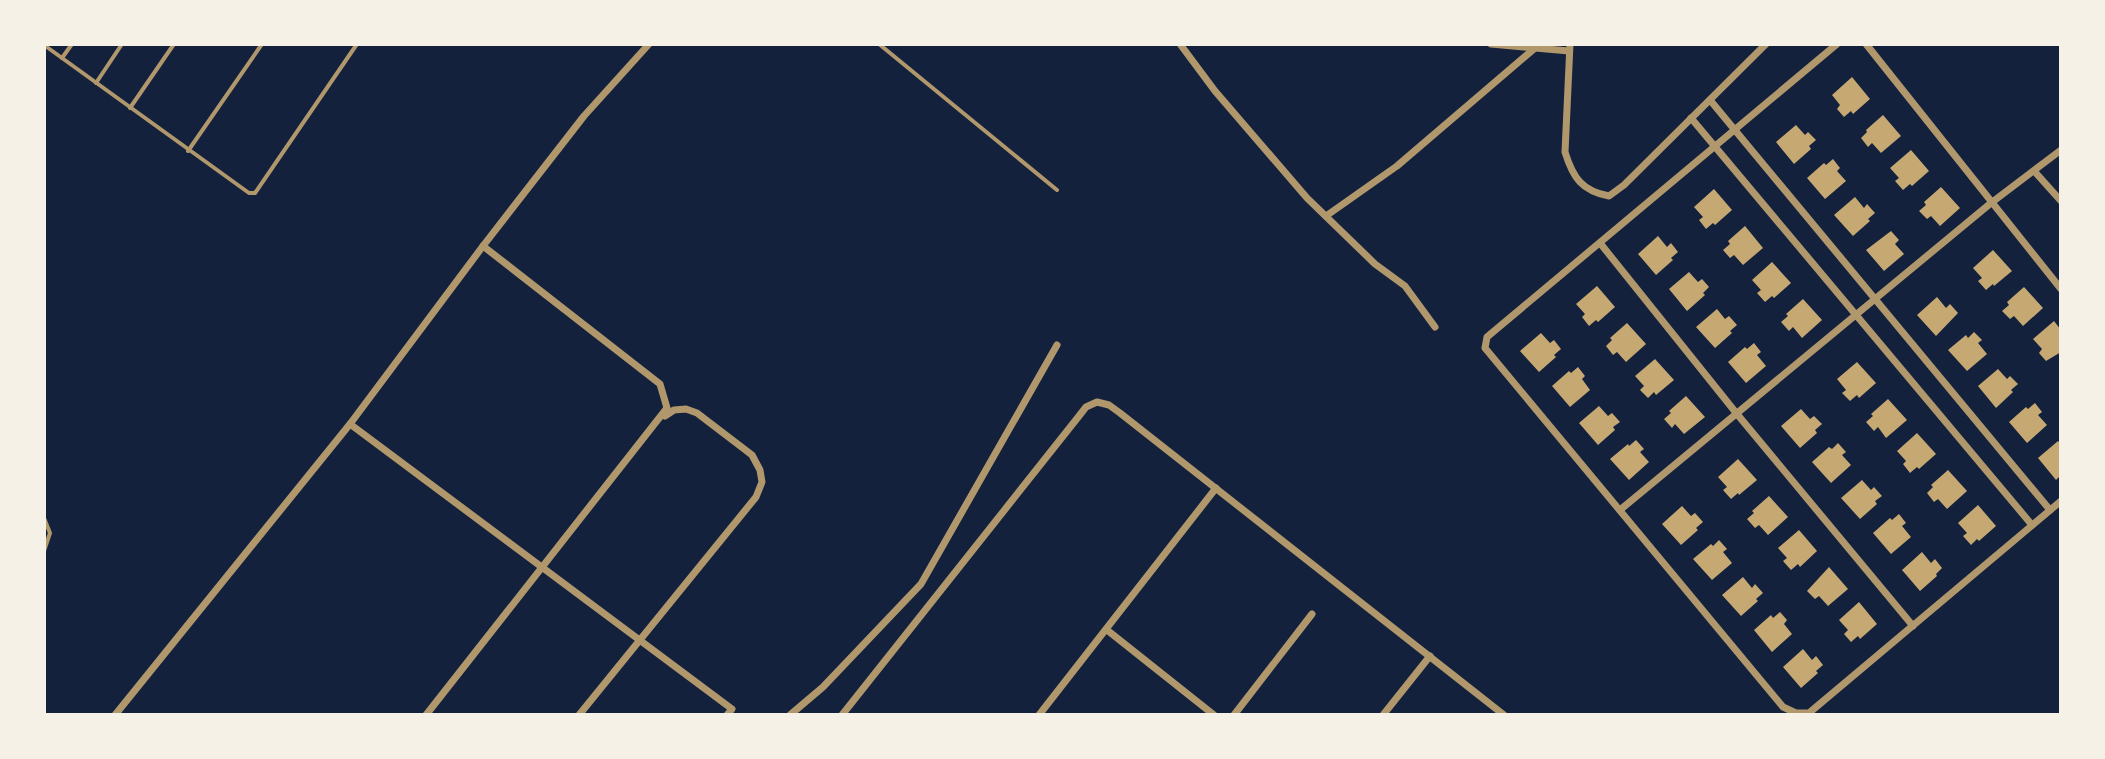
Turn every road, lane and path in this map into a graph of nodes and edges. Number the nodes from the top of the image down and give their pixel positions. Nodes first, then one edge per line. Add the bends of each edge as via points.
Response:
1 (72, 44) edge
2 (122, 44) edge
3 (174, 44) edge
4 (262, 44) edge
5 (357, 44) edge
6 (649, 44) edge
7 (879, 44) edge
8 (1180, 44) edge
9 (1491, 44) edge
10 (1766, 44) edge
11 (1837, 44) edge
12 (1866, 44) edge
13 (44, 45) edge
14 (1535, 48) junction
15 (1570, 48) edge
16 (62, 58) junction
17 (96, 83) junction
18 (1710, 100) junction
19 (130, 108) junction
20 (1691, 118) junction
21 (1735, 131) junction
22 (1716, 147) junction
23 (2061, 150) edge
24 (188, 151) junction
25 (2035, 172) junction
26 (1057, 190) dead end
27 (2061, 201) edge
28 (1991, 203) junction
29 (1326, 216) junction
30 (1600, 243) junction
31 (483, 246) junction
32 (2061, 289) edge
33 (1875, 299) junction
34 (1856, 315) junction
35 (1435, 327) dead end
36 (1057, 345) dead end
37 (1737, 414) junction
38 (663, 417) junction
39 (350, 424) junction
40 (1216, 488) junction
41 (2061, 501) edge
42 (1620, 510) junction
43 (2050, 510) junction
44 (44, 518) edge
45 (2032, 525) junction
46 (44, 551) edge
47 (543, 568) junction
48 (1312, 614) dead end
49 (1913, 626) junction
50 (1107, 630) junction
51 (638, 639) junction
52 (1430, 656) junction
53 (115, 715) edge
54 (426, 715) edge
55 (579, 715) edge
56 (727, 715) edge
57 (790, 715) edge
58 (842, 715) edge
59 (1039, 715) edge
60 (1214, 715) edge
61 (1234, 715) edge
62 (1383, 715) edge
63 (1504, 715) edge

1 - 16 lane
2 - 17 lane
3 - 19 lane
4 - 24 lane
5 - 24 lane via 255,193 241,190
6 - 31 street via 584,116
7 - 26 lane
8 - 29 street
9 - 14 street
10 - 18 street
11 - 21 street
12 - 28 street
13 - 16 lane
14 - 15 street
14 - 29 street via 1397,166
15 - 20 street via 1565,152 1570,168 1591,193 1609,196 1624,185
16 - 17 lane
17 - 19 lane
18 - 20 street
18 - 21 street
19 - 24 lane
20 - 22 street
21 - 22 street
21 - 33 street
22 - 30 street
22 - 34 street
23 - 25 street
25 - 27 street
25 - 28 street
28 - 32 street
28 - 33 street
29 - 35 street via 1417,298
30 - 37 street
30 - 42 street via 1487,337 1485,348
31 - 38 street via 660,384 667,408
31 - 39 street
33 - 34 street
33 - 43 street
34 - 37 street
34 - 45 street
36 - 57 street via 921,584
37 - 42 street
37 - 49 street
38 - 47 street
38 - 51 street via 674,410 697,413 752,455 762,482 756,497
39 - 47 street
39 - 53 street
40 - 50 street
40 - 52 street
40 - 58 street via 1109,405 1097,402 1086,407
41 - 43 street
42 - 49 street via 1783,707 1796,713 1809,713
43 - 45 street
44 - 46 lane via 50,533
45 - 49 street
47 - 51 street
47 - 54 street
48 - 61 street
50 - 59 street
50 - 60 street
51 - 55 street
51 - 56 street via 732,709
52 - 62 street
52 - 63 street

